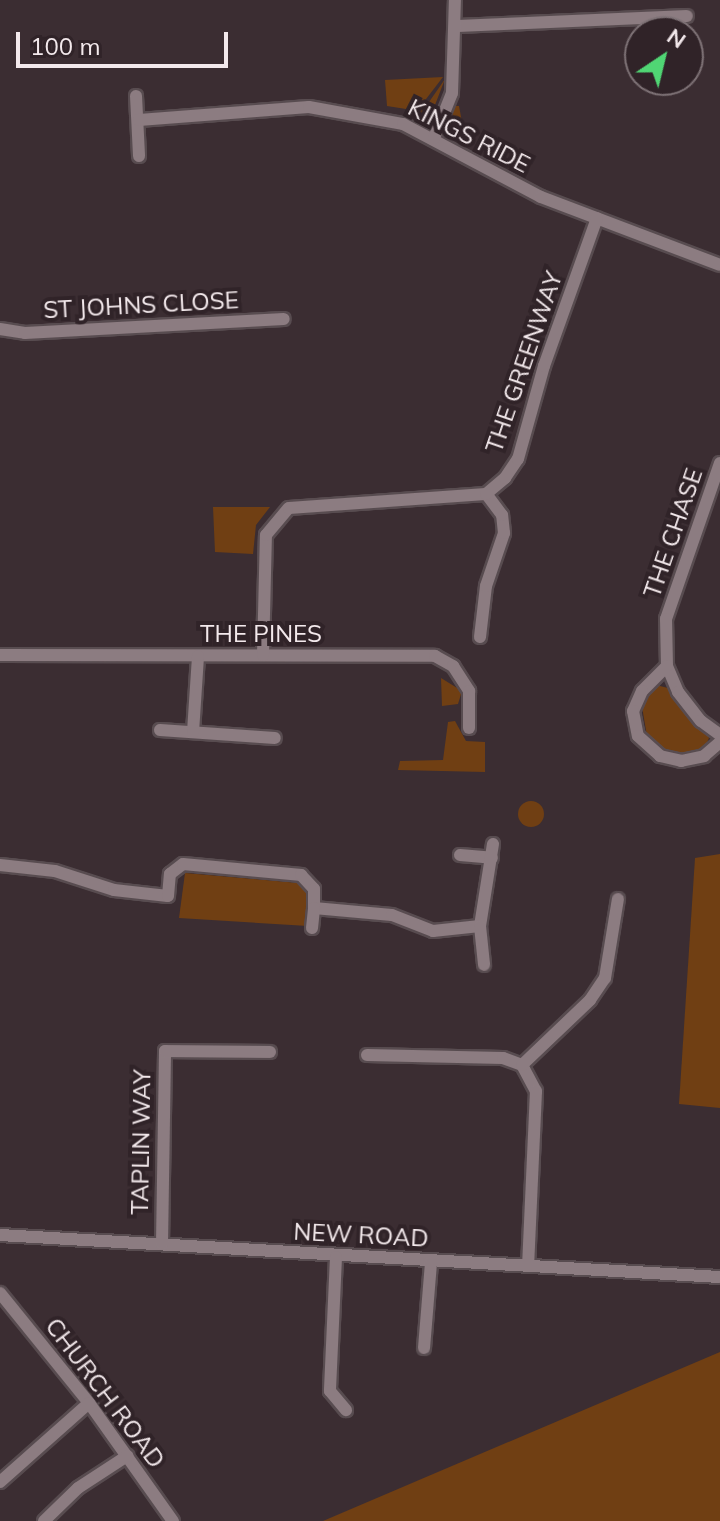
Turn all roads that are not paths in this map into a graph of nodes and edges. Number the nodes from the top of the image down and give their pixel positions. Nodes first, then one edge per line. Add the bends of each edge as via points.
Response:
1 (455, 0) edge
2 (624, 19) edge
3 (458, 26) junction
4 (136, 96) dead end
5 (139, 120) junction
6 (434, 138) junction
7 (139, 156) dead end
8 (597, 218) junction
9 (720, 265) edge
10 (284, 319) dead end
11 (0, 329) edge
12 (720, 463) edge
13 (486, 494) junction
14 (706, 506) junction
15 (720, 510) edge
16 (480, 637) dead end
17 (0, 655) edge
18 (263, 655) junction
19 (198, 656) junction
20 (667, 666) junction
21 (469, 728) dead end
22 (160, 730) dead end
23 (193, 732) junction
24 (720, 735) edge
25 (275, 738) dead end
26 (720, 742) edge
27 (493, 844) dead end
28 (460, 855) dead end
29 (492, 858) junction
30 (0, 865) edge
31 (618, 899) dead end
32 (314, 908) junction
33 (480, 926) junction
34 (312, 928) dead end
35 (484, 965) dead end
36 (270, 1052) dead end
37 (367, 1055) dead end
38 (522, 1065) junction
39 (0, 1235) edge
40 (162, 1244) junction
41 (336, 1257) junction
42 (431, 1262) junction
43 (528, 1264) junction
44 (720, 1277) edge
45 (0, 1293) edge
46 (424, 1348) dead end
47 (89, 1403) junction
48 (346, 1410) dead end
49 (127, 1456) junction
50 (0, 1482) edge
51 (44, 1521) edge
52 (173, 1521) edge

1 - 3 street
2 - 3 street
3 - 6 street via 452,93
4 - 5 street
5 - 6 street, KINGS RIDE via 309,107 403,124
5 - 7 street
6 - 8 street, KINGS RIDE via 541,197
8 - 9 street, KINGS RIDE
8 - 13 street, THE GREENWAY via 544,366 518,459
10 - 11 street, ST JOHNS CLOSE via 25,333
12 - 14 street, THE CHASE
13 - 16 street via 502,515 504,533 486,586
13 - 18 street via 289,508 266,535
14 - 15 street
14 - 20 street, THE CHASE via 666,619
17 - 19 street, THE PINES
18 - 19 street, THE PINES
18 - 21 street, THE PINES via 435,656 453,666 469,691
19 - 23 street
20 - 24 street, THE CHASE via 678,692
20 - 26 street via 642,691 633,711 638,736 660,756 681,761 704,756
22 - 23 street
23 - 25 street
27 - 29 street
28 - 29 street
29 - 33 street
30 - 32 street via 55,871 114,890 168,896 170,874 183,864 301,875 314,889
31 - 38 street via 605,978 590,1000
32 - 33 street via 392,915 433,931
32 - 34 street
33 - 35 street
36 - 40 street, TAPLIN WAY via 165,1051
37 - 38 street via 503,1058
38 - 43 street via 536,1091
39 - 40 street, NEW ROAD
40 - 41 street, NEW ROAD
41 - 42 street, NEW ROAD
41 - 48 street via 330,1391
42 - 43 street, NEW ROAD
42 - 46 street
43 - 44 street, NEW ROAD
45 - 47 street, CHURCH ROAD
47 - 49 street, CHURCH ROAD
47 - 50 street
49 - 51 street via 78,1488
49 - 52 street, CHURCH ROAD

